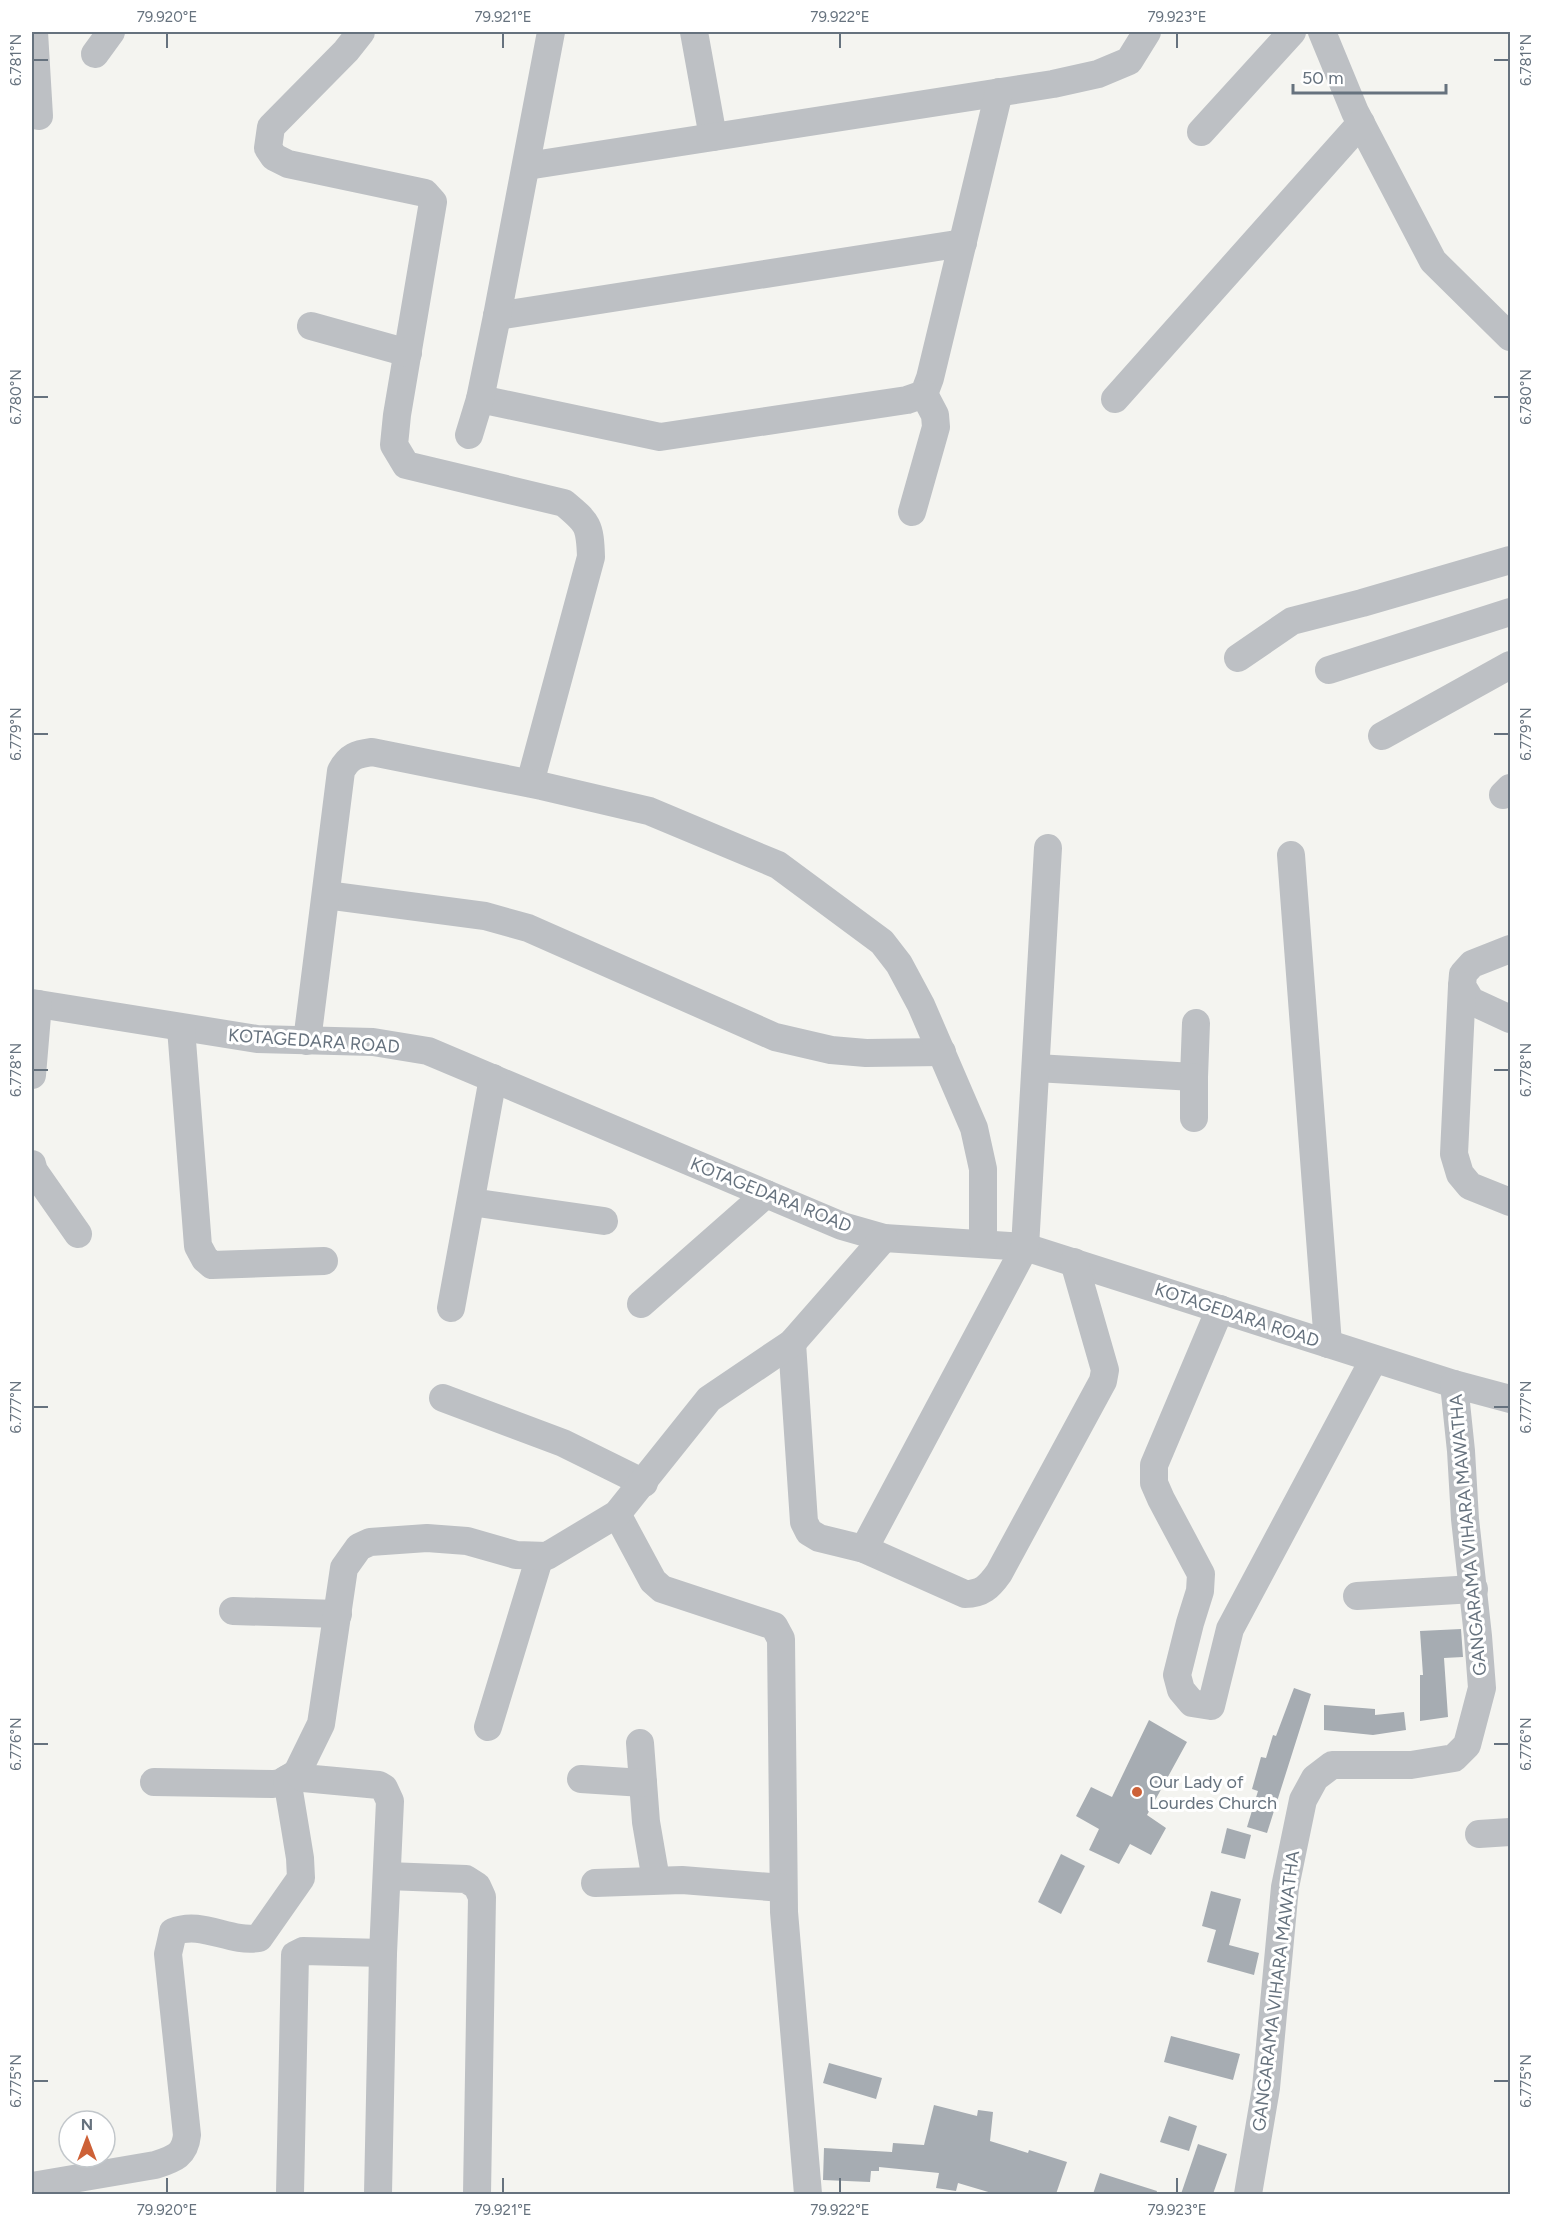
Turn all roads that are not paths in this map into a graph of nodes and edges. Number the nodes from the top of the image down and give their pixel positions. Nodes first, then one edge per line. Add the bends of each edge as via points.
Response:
1 (34, 32) edge
2 (361, 32) edge
3 (551, 32) edge
4 (694, 32) edge
5 (1147, 32) edge
6 (1292, 32) edge
7 (1322, 32) edge
8 (999, 92) junction
9 (39, 116) dead end
10 (1361, 123) junction
11 (1201, 132) dead end
12 (713, 137) junction
13 (527, 166) junction
14 (963, 243) junction
15 (497, 316) junction
16 (311, 326) dead end
17 (1510, 337) edge
18 (408, 353) junction
19 (924, 394) junction
20 (480, 399) junction
21 (1115, 399) dead end
22 (469, 435) dead end
23 (912, 512) dead end
24 (1510, 560) edge
25 (1510, 612) edge
26 (1238, 658) dead end
27 (1510, 665) edge
28 (1329, 670) dead end
29 (1382, 736) dead end
30 (530, 783) junction
31 (1048, 848) dead end
32 (1291, 855) dead end
33 (326, 895) junction
34 (1510, 949) edge
35 (1462, 986) junction
36 (35, 1003) edge
37 (1510, 1019) edge
38 (1196, 1023) dead end
39 (181, 1028) junction
40 (307, 1041) junction
41 (942, 1052) junction
42 (1036, 1068) junction
43 (32, 1075) edge
44 (1194, 1077) junction
45 (493, 1078) junction
46 (1194, 1118) dead end
47 (32, 1168) edge
48 (766, 1194) junction
49 (471, 1202) junction
50 (1510, 1202) edge
51 (604, 1221) dead end
52 (78, 1234) dead end
53 (884, 1238) junction
54 (983, 1243) junction
55 (1025, 1246) junction
56 (324, 1261) dead end
57 (1074, 1262) junction
58 (641, 1304) dead end
59 (452, 1308) dead end
60 (1220, 1309) junction
61 (792, 1343) junction
62 (1329, 1344) junction
63 (1374, 1359) junction
64 (1454, 1384) junction
65 (443, 1398) dead end
66 (1510, 1399) edge
67 (644, 1483) junction
68 (617, 1514) junction
69 (864, 1549) junction
70 (540, 1556) junction
71 (1474, 1589) junction
72 (1357, 1596) dead end
73 (233, 1611) dead end
74 (338, 1614) junction
75 (488, 1727) dead end
76 (640, 1743) dead end
77 (292, 1776) junction
78 (581, 1779) dead end
79 (154, 1782) dead end
80 (643, 1783) junction
81 (1510, 1832) edge
82 (1479, 1834) dead end
83 (387, 1876) junction
84 (656, 1880) junction
85 (595, 1883) dead end
86 (783, 1888) junction
87 (383, 1953) junction
88 (32, 2186) edge
89 (290, 2194) edge
90 (378, 2194) edge
91 (477, 2194) edge
92 (808, 2194) edge
93 (1248, 2194) edge

1 - 9 street
2 - 18 street via 271,127 268,147 274,157 288,164 425,193 433,202
3 - 13 street
4 - 12 street
5 - 8 street via 1129,61 1098,74
6 - 11 street
7 - 10 street
8 - 12 street
8 - 14 street
10 - 17 street via 1433,261
10 - 21 street
12 - 13 street
13 - 15 street
14 - 15 street
14 - 19 street
15 - 20 street
16 - 18 street
18 - 30 street via 394,445 406,465 564,502 584,519 590,533 591,557
19 - 20 street via 907,400 660,437
19 - 23 street via 935,415 936,427
20 - 22 street
24 - 26 street via 1292,621
25 - 28 street
27 - 29 street
30 - 33 street via 372,752 354,755 341,771
30 - 41 street via 649,811 778,865 882,942 910,984
31 - 42 street
32 - 62 street
33 - 40 street
33 - 41 street via 485,916 528,928 775,1037 831,1050
34 - 35 street via 1472,964 1463,974
35 - 37 street via 1471,1001
35 - 50 street via 1454,1154 1460,1174 1470,1186
36 - 39 street, KOTAGEDARA ROAD
36 - 43 street
38 - 44 street
39 - 40 street, KOTAGEDARA ROAD via 257,1039
39 - 56 street via 201,1253 212,1265
40 - 45 street, KOTAGEDARA ROAD via 373,1042 428,1051
41 - 54 street via 980,1148
42 - 44 street
42 - 55 street
44 - 46 street
45 - 48 street, KOTAGEDARA ROAD
45 - 49 street
47 - 52 street
48 - 53 street, KOTAGEDARA ROAD via 842,1226
48 - 58 street
49 - 51 street
49 - 59 street
53 - 54 street, KOTAGEDARA ROAD
53 - 61 street
54 - 55 street, KOTAGEDARA ROAD
55 - 57 street, KOTAGEDARA ROAD
55 - 69 street
57 - 60 street, KOTAGEDARA ROAD
57 - 69 street via 1105,1370 1103,1381 999,1573 988,1588 964,1594
60 - 62 street, KOTAGEDARA ROAD
60 - 63 street via 1154,1466 1157,1491 1201,1574 1177,1675 1181,1690 1192,1703 1211,1706 1230,1629
61 - 67 street via 709,1399
61 - 69 street via 804,1522 809,1532 819,1538
62 - 63 street, KOTAGEDARA ROAD
63 - 64 street, KOTAGEDARA ROAD
64 - 66 street, KOTAGEDARA ROAD
64 - 71 street, GANGARAMA VIHARA MAWATHA
65 - 67 street via 563,1443
67 - 68 street
68 - 70 street via 547,1556
68 - 86 street via 653,1581 662,1589 774,1626 781,1639
70 - 74 street via 516,1555 467,1540 370,1542 359,1547 344,1568
70 - 75 street
71 - 72 street
71 - 93 street, GANGARAMA VIHARA MAWATHA via 1482,1688 1467,1745 1454,1758 1411,1765 1332,1765 1315,1778 1303,1800 1285,1887 1266,2088
73 - 74 street
74 - 77 street via 321,1724
76 - 80 street
77 - 79 street via 273,1784
77 - 83 street via 384,1788 390,1801
77 - 88 street via 301,1878 259,1938 239,1939 183,1928 173,1932 170,1940 168,1954 186,2145 175,2158 155,2165
78 - 80 street
80 - 84 street
81 - 82 street
83 - 87 street
83 - 91 street via 466,1879 477,1886 482,1897
84 - 85 street
84 - 86 street
86 - 92 street
87 - 89 street via 303,1951 295,1955
87 - 90 street

